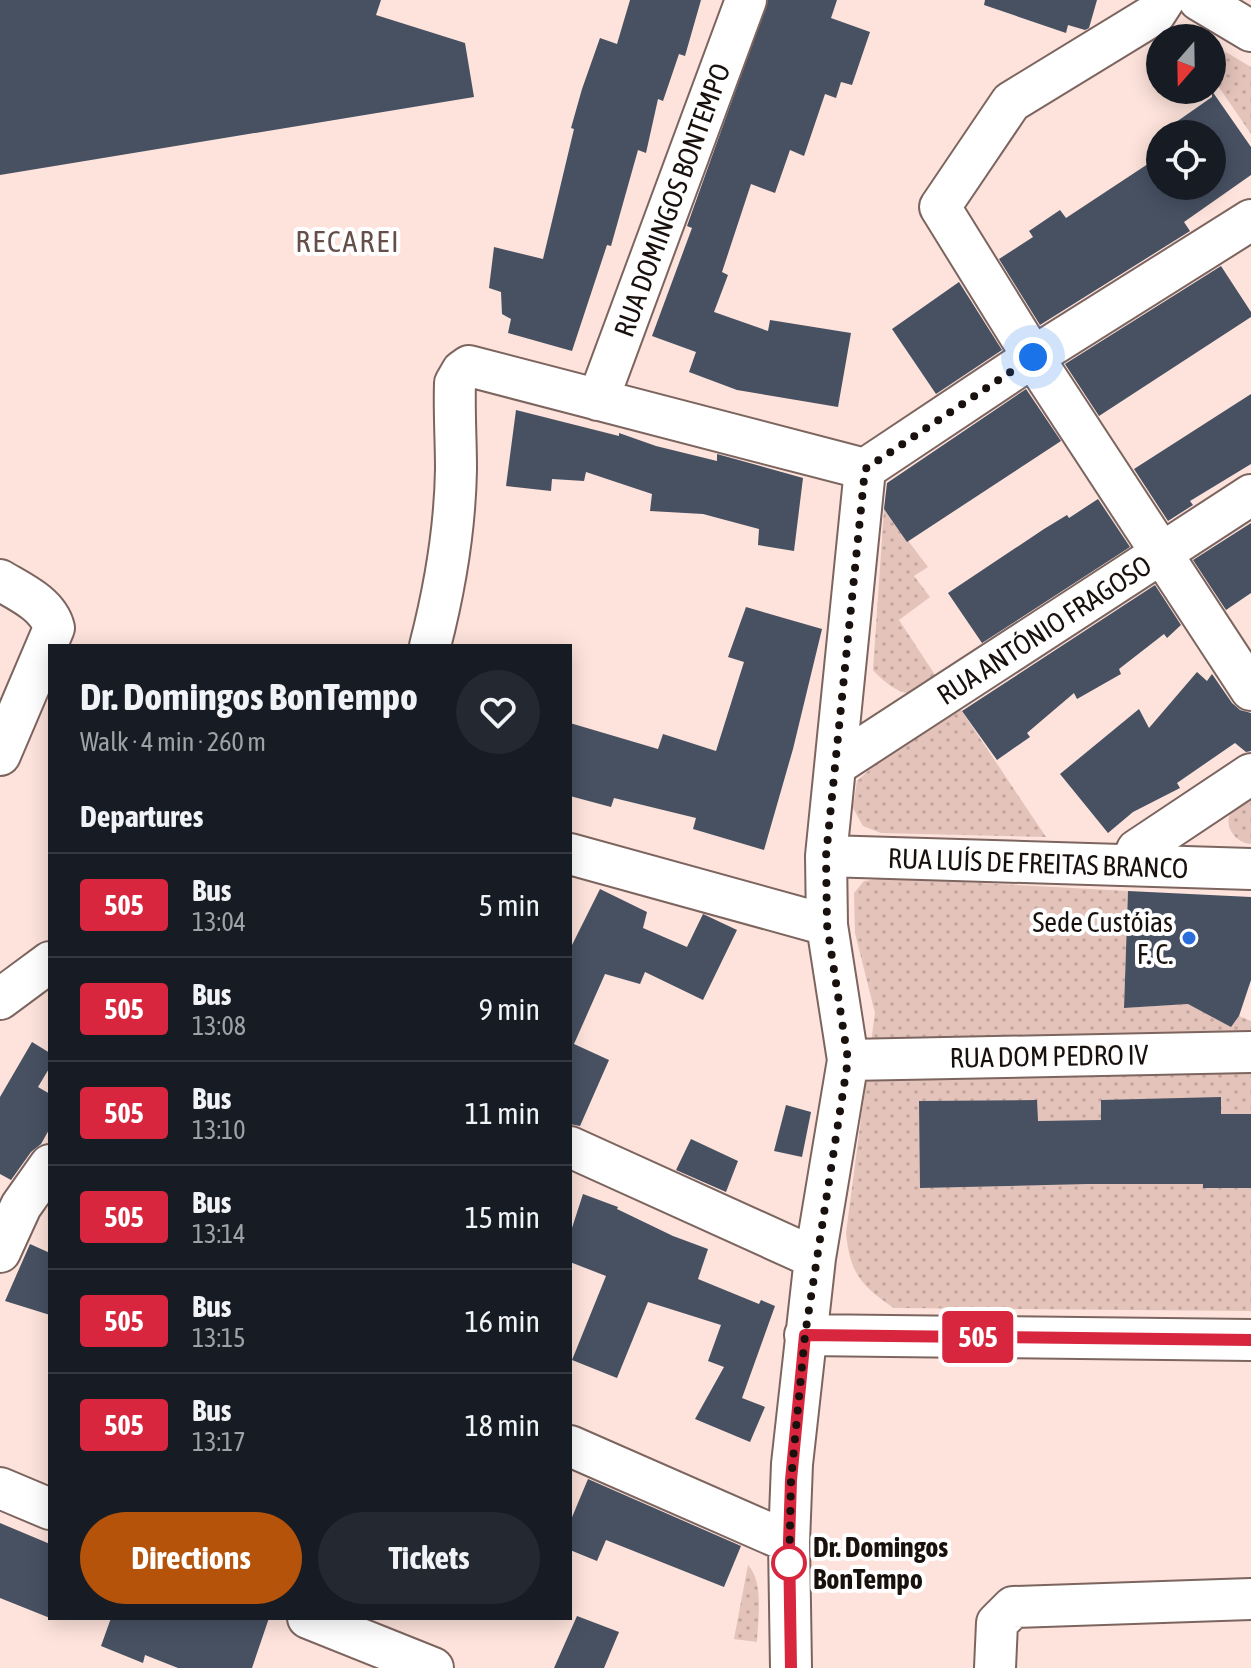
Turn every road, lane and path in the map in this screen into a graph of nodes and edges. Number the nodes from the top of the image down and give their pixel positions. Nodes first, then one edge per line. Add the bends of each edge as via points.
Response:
1 (746, 0) edge
2 (1164, 0) edge
3 (1199, 0) edge
4 (1251, 31) edge
5 (1251, 220) edge
6 (1033, 357) junction
7 (598, 400) junction
8 (865, 469) junction
9 (1251, 495) edge
10 (1161, 554) junction
11 (0, 580) edge
12 (431, 644) edge
13 (1251, 690) edge
14 (0, 755) edge
15 (836, 765) junction
16 (1251, 774) edge
17 (572, 855) edge
18 (826, 856) junction
19 (1131, 865) junction
20 (1251, 869) edge
21 (827, 925) junction
22 (48, 963) edge
23 (0, 999) edge
24 (1251, 1052) edge
25 (848, 1060) junction
26 (572, 1148) edge
27 (48, 1171) edge
28 (35, 1212) edge
29 (0, 1252) edge
30 (815, 1258) junction
31 (805, 1335) junction
32 (1251, 1340) edge
33 (572, 1447) edge
34 (0, 1488) edge
35 (48, 1508) edge
36 (789, 1542) junction
37 (1251, 1599) edge
38 (313, 1620) edge
39 (433, 1668) edge
40 (791, 1668) edge
41 (995, 1668) edge

1 - 7 street, RUA DOMINGOS BONTEMPO
2 - 6 street via 1155,14 1011,102 940,207
3 - 4 street
5 - 6 street
6 - 8 street
6 - 10 street
7 - 8 street
7 - 12 street via 479,366 462,371 455,383 451,547
8 - 15 street
9 - 10 street, RUA ANTÓNIO FRAGOSO
10 - 13 street
10 - 15 street, RUA ANTÓNIO FRAGOSO
11 - 14 street via 39,605 54,628
15 - 18 street
16 - 19 street via 1137,850
17 - 21 street
18 - 19 street, RUA LUÍS DE FREITAS BRANCO
18 - 21 street
19 - 20 street, RUA LUÍS DE FREITAS BRANCO
21 - 25 street
22 - 23 street
24 - 25 street, RUA DOM PEDRO IV
25 - 30 street
26 - 30 street
27 - 28 street
28 - 29 street
30 - 31 street
31 - 32 street
31 - 36 street
33 - 36 street
34 - 35 street
36 - 40 street
37 - 41 street via 1013,1607 997,1623
38 - 39 street

